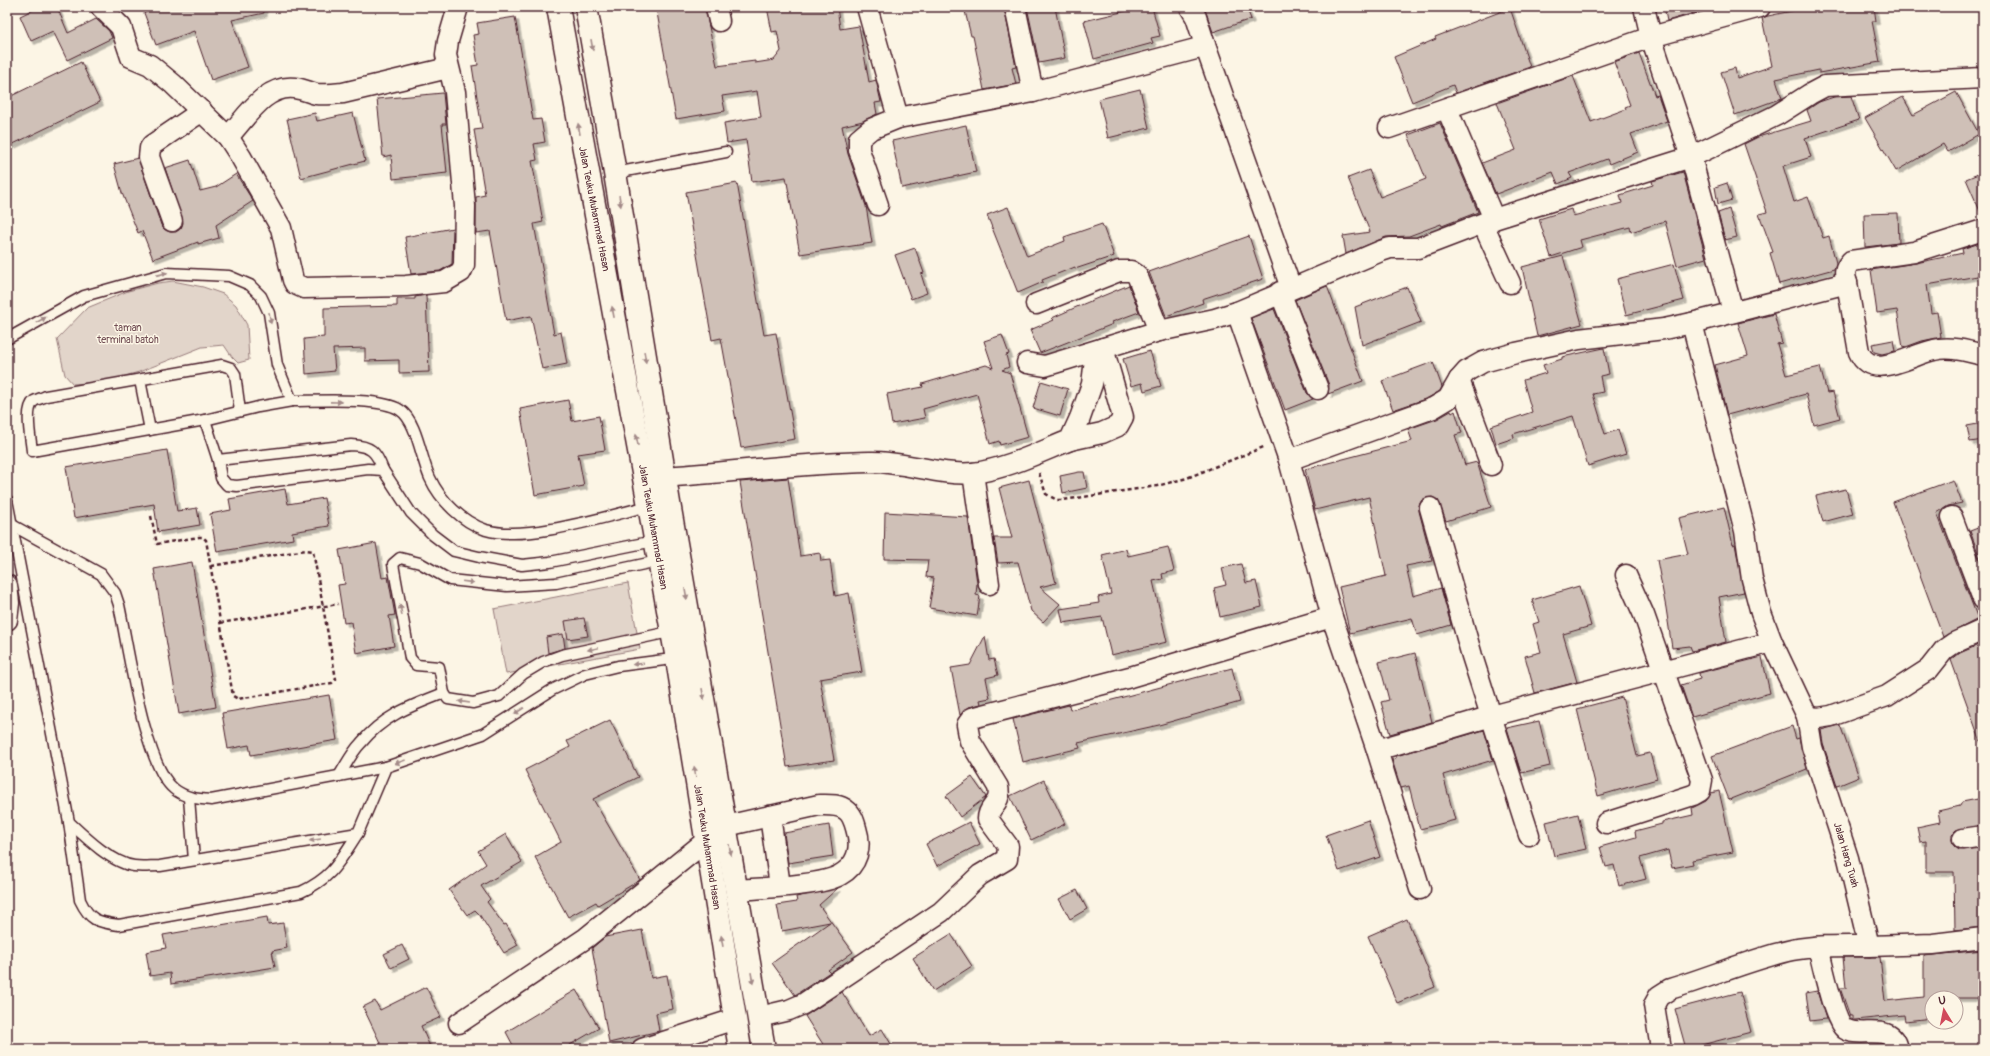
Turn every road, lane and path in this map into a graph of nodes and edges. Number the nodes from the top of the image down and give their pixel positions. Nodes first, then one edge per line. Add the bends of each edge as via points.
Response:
1 (101, 7) edge
2 (458, 7) edge
3 (558, 7) edge
4 (586, 7) edge
5 (867, 7) edge
6 (1015, 7) edge
7 (1190, 7) edge
8 (1644, 7) edge
9 (1760, 7) edge
10 (1651, 37) junction
11 (1204, 45) junction
12 (448, 68) junction
13 (1983, 78) edge
14 (1033, 92) junction
15 (1447, 109) junction
16 (202, 110) junction
17 (898, 118) junction
18 (1389, 128) dead end
19 (228, 137) junction
20 (726, 152) dead end
21 (1691, 157) junction
22 (615, 173) junction
23 (878, 205) dead end
24 (172, 221) dead end
25 (1489, 222) junction
26 (1983, 230) edge
27 (1510, 283) dead end
28 (1847, 283) junction
29 (1286, 290) junction
30 (1036, 304) dead end
31 (1237, 312) junction
32 (1733, 312) junction
33 (1692, 324) junction
34 (1159, 331) junction
35 (7, 339) edge
36 (1100, 349) junction
37 (1983, 355) edge
38 (1027, 363) dead end
39 (140, 380) junction
40 (1459, 380) junction
41 (1318, 389) dead end
42 (292, 401) junction
43 (240, 411) junction
44 (205, 420) junction
45 (150, 430) junction
46 (1070, 440) junction
47 (1281, 440) junction
48 (1033, 456) junction
49 (218, 460) junction
50 (1288, 460) junction
51 (1491, 465) dead end
52 (383, 470) junction
53 (973, 473) junction
54 (665, 478) junction
55 (7, 500) edge
56 (659, 504) junction
57 (1430, 508) dead end
58 (151, 516) dead end
59 (1952, 517) dead end
60 (12, 525) junction
61 (676, 537) junction
62 (656, 551) junction
63 (680, 559) junction
64 (211, 566) junction
65 (1626, 574) dead end
66 (989, 584) dead end
67 (7, 585) edge
68 (1983, 599) edge
69 (338, 604) dead end
70 (324, 606) junction
71 (1332, 617) junction
72 (7, 620) edge
73 (220, 623) junction
74 (682, 630) junction
75 (1983, 630) edge
76 (1772, 642) junction
77 (687, 657) junction
78 (1662, 670) junction
79 (444, 693) junction
80 (1492, 716) junction
81 (1807, 716) junction
82 (1377, 750) junction
83 (386, 767) junction
84 (339, 776) junction
85 (189, 798) junction
86 (770, 816) junction
87 (69, 822) junction
88 (1606, 823) dead end
89 (726, 826) junction
90 (358, 833) junction
91 (1529, 835) dead end
92 (1983, 836) edge
93 (1963, 840) dead end
94 (706, 841) junction
95 (194, 860) junction
96 (780, 886) junction
97 (1420, 889) dead end
98 (737, 890) junction
99 (1983, 938) edge
100 (1869, 946) junction
101 (1818, 947) junction
102 (759, 1016) junction
103 (735, 1019) junction
104 (459, 1023) dead end
105 (642, 1049) edge
106 (740, 1049) edge
107 (764, 1049) edge
108 (1661, 1049) edge
109 (1897, 1049) edge

1 - 16 street via 121,27 131,56 150,65
2 - 12 street via 448,41
56 -> 3 highway, Jalan Teuku Muhammad Hasan
4 -> 22 highway, Jalan Teuku Muhammad Hasan
5 - 17 street
6 - 14 street
7 - 11 street via 1196,17
8 - 10 street
9 - 10 street
10 - 15 street
10 - 21 street
11 - 14 street via 1186,53
11 - 29 street
12 - 19 street via 328,95 293,88 281,89 260,101
12 - 19 street via 454,92 466,206 462,272 444,282 406,286 304,288 295,284 281,228
13 - 21 street via 1825,86 1777,115
14 - 17 street
15 - 18 street
15 - 25 street
16 - 19 street
16 - 24 street via 152,144 150,148 149,157
17 - 23 street via 871,129 859,139 859,150
20 - 22 lane
21 - 25 street
21 - 32 street
22 -> 54 highway, Jalan Teuku Muhammad Hasan
25 - 27 street
25 - 29 street via 1418,248 1390,248 1381,251
26 - 28 street via 1914,252 1850,261 1845,274
28 - 32 street
28 - 37 street via 1859,352 1862,360 1870,365 1881,366 1900,362 1934,349
29 - 31 street
29 - 41 street
30 - 34 street via 1118,271 1132,271 1137,275
31 - 34 street
31 - 47 street
32 - 33 street
33 - 40 street via 1579,339 1516,353 1474,366
33 - 76 street, Jalan Hang Tuah via 1744,531 1752,579
34 - 36 street
35 -> 42 lane via 84,296 166,273 229,276 250,285 261,296 269,313 277,365
36 - 38 street via 1045,366
36 - 46 street via 1092,384
36 - 46 street via 1123,417 1118,426 1102,433
39 - 43 lane via 227,366 234,370
39 - 45 lane
39 - 45 lane via 46,396 34,401 29,414 32,451
40 - 50 street via 1448,399 1433,408
40 - 51 street
42 - 43 lane
42 -> 56 lane via 378,402 401,410 411,422 430,478 447,505 463,518 486,530 512,533 548,530
43 - 44 lane
44 - 45 lane
44 - 49 lane
46 - 48 street
47 - 48 path via 1188,478 1157,486 1064,500 1057,500 1046,494
47 - 50 street
48 - 53 street
49 - 52 lane via 351,445 372,449
49 - 52 lane via 221,478 224,483 231,486 368,469
50 - 71 street
52 - 62 lane via 410,513 454,551 522,565
53 - 54 street via 872,462
53 - 66 street
54 - 56 highway, Jalan Teuku Muhammad Hasan
55 - 60 lane
56 - 61 highway, Jalan Teuku Muhammad Hasan
56 - 62 highway, Jalan Teuku Muhammad Hasan
57 - 80 street via 1472,656
58 - 64 path via 157,544 204,537
59 - 68 street
60 - 85 lane via 101,574 115,593 147,738 162,775 173,789
60 - 87 lane
61 - 62 highway
61 - 63 highway, Jalan Teuku Muhammad Hasan
62 - 63 highway
62 - 74 highway, Jalan Teuku Muhammad Hasan
79 -> 62 lane via 439,667 416,665 410,658 393,564 397,559 420,564 450,580 507,586 556,584
63 -> 74 highway, Jalan Teuku Muhammad Hasan
64 - 70 path via 306,550 313,551
64 - 73 path
65 - 78 street via 1644,615
67 - 72 street
69 - 70 path
70 - 73 path
70 - 73 path via 336,677 332,683 238,699 233,696
71 - 82 street
71 - 102 street via 1130,677 972,718 967,725 967,733 999,792 997,803 989,810 988,820 1008,846 1007,859 980,875 941,912 803,1004 789,1010
74 - 77 highway, Jalan Teuku Muhammad Hasan
74 -> 79 lane via 562,655 543,662 523,674 499,696 473,704 452,700
75 - 81 street via 1954,643 1944,650 1929,669 1887,696 1831,716
76 - 78 street
76 - 81 street, Jalan Hang Tuah
77 -> 83 lane via 618,666 585,674 552,690 483,734
77 -> 89 highway, Jalan Teuku Muhammad Hasan
94 -> 77 highway, Jalan Teuku Muhammad Hasan
78 - 80 street
78 - 88 street via 1702,780 1700,791
79 - 84 lane via 399,711 376,726 360,744
80 - 82 street
80 - 91 street
81 - 100 street, Jalan Hang Tuah via 1812,747 1848,858
82 - 97 street
83 - 84 lane
83 - 90 lane
84 - 85 lane via 211,800
85 - 95 lane
86 - 89 street
86 - 96 street
86 - 96 street via 819,805 834,805 846,809 854,818 860,838 858,857 850,869 839,876 823,881
87 - 90 lane via 80,900 95,921 119,925 301,892 320,883 335,869
87 - 95 lane via 87,840 107,854 133,866 160,866
89 -> 98 highway, Jalan Teuku Muhammad Hasan
90 -> 95 lane
92 - 93 street
103 -> 94 highway, Jalan Teuku Muhammad Hasan
94 - 104 street via 586,938
96 - 98 street
98 -> 102 highway, Jalan Teuku Muhammad Hasan
99 - 100 street via 1933,944
100 - 101 street
101 - 108 street via 1765,957 1670,989 1659,996 1654,1005
101 - 109 street via 1836,1016 1844,1028 1852,1032 1880,1032 1896,1041
102 - 107 highway, Jalan Teuku Muhammad Hasan
103 - 105 street
103 - 106 highway, Jalan Teuku Muhammad Hasan

